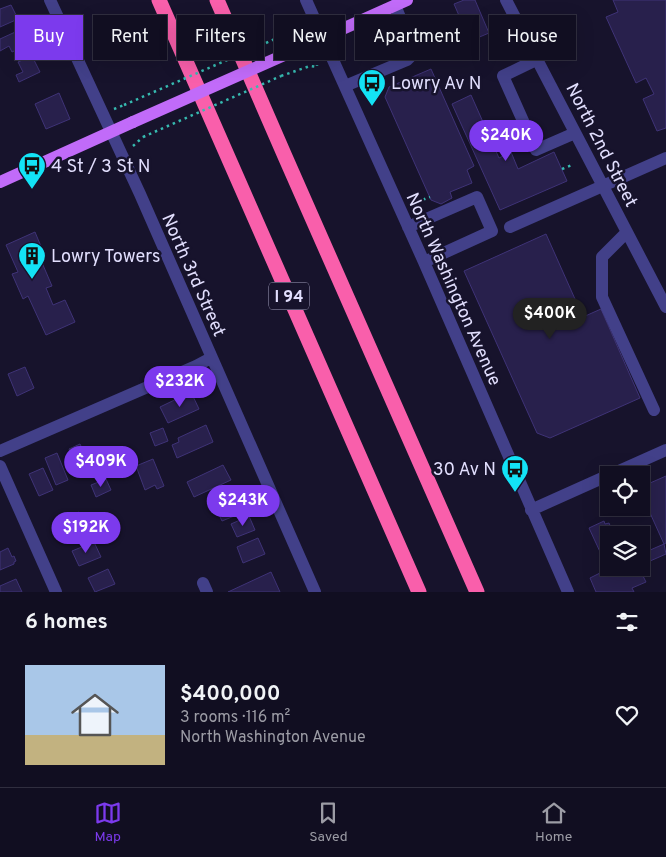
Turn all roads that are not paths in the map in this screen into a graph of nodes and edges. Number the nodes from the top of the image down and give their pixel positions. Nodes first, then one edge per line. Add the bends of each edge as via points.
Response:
1 (50, 0) edge
2 (159, 0) edge
3 (217, 0) edge
4 (306, 0) edge
5 (506, 0) edge
6 (401, 3) edge
7 (313, 15) edge
8 (514, 15) edge
9 (345, 28) edge
10 (274, 60) edge
11 (333, 60) edge
12 (536, 60) edge
13 (539, 60) edge
14 (345, 86) junction
15 (110, 132) junction
16 (576, 133) junction
17 (666, 158) edge
18 (0, 182) edge
19 (603, 186) junction
20 (408, 227) junction
21 (510, 227) dead end
22 (627, 232) junction
23 (424, 262) junction
24 (666, 307) edge
25 (211, 358) junction
26 (654, 410) dead end
27 (666, 450) edge
28 (0, 451) edge
29 (0, 466) edge
30 (630, 466) edge
31 (600, 479) edge
32 (531, 510) junction
33 (56, 592) edge
34 (315, 592) edge
35 (419, 592) edge
36 (477, 592) edge
37 (568, 592) edge

1 - 15 street, North 3rd Street
2 - 35 highway, I 94
3 - 36 highway
4 - 7 street, North Washington Avenue
5 - 8 street, North 2nd Street
6 - 9 main road
6 - 14 street via 412,54 407,60
10 - 15 main road, bridge
11 - 14 street, North Washington Avenue
12 - 16 street via 503,76 536,150
13 - 16 street, North 2nd Street
14 - 20 street, North Washington Avenue
15 - 18 main road
15 - 25 street, North 3rd Street
16 - 19 street, North 2nd Street
17 - 19 street
19 - 21 street
19 - 22 street, North 2nd Street
20 - 23 street, North Washington Avenue
20 - 23 street via 477,197 492,231
22 - 24 street, North 2nd Street
22 - 26 street via 602,257 602,297
23 - 32 street, North Washington Avenue
25 - 28 street
25 - 34 street, North 3rd Street
27 - 30 street
29 - 33 street
31 - 32 street
32 - 37 street, North Washington Avenue

